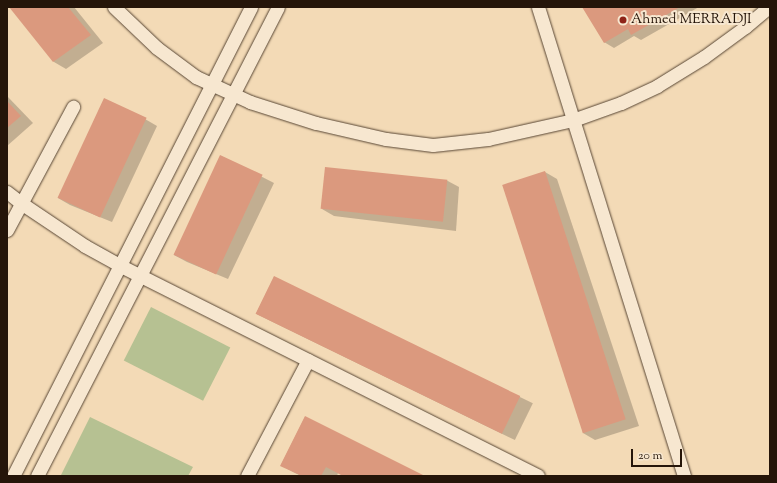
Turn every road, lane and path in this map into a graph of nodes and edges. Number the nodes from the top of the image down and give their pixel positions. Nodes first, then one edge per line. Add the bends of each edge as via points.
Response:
1 (114, 7) edge
2 (251, 7) edge
3 (278, 7) edge
4 (538, 7) edge
5 (769, 7) edge
6 (211, 83) junction
7 (232, 94) junction
8 (73, 107) dead end
9 (574, 120) junction
10 (7, 192) edge
11 (21, 203) junction
12 (7, 230) edge
13 (119, 265) junction
14 (140, 275) junction
15 (308, 360) junction
16 (13, 476) edge
17 (37, 476) edge
18 (247, 476) edge
19 (538, 476) edge
20 (684, 476) edge

1 - 6 street via 157,48 196,77
2 - 6 street
3 - 7 street
4 - 9 street
5 - 9 street via 704,57 657,86 621,103
6 - 7 street
6 - 13 street
7 - 9 street via 316,123 386,140 433,145 488,139
7 - 14 street
8 - 11 street
9 - 20 street
10 - 11 street
11 - 12 street
11 - 13 street via 85,246
13 - 14 street
13 - 16 street
14 - 15 street
14 - 17 street
15 - 18 street
15 - 19 street

